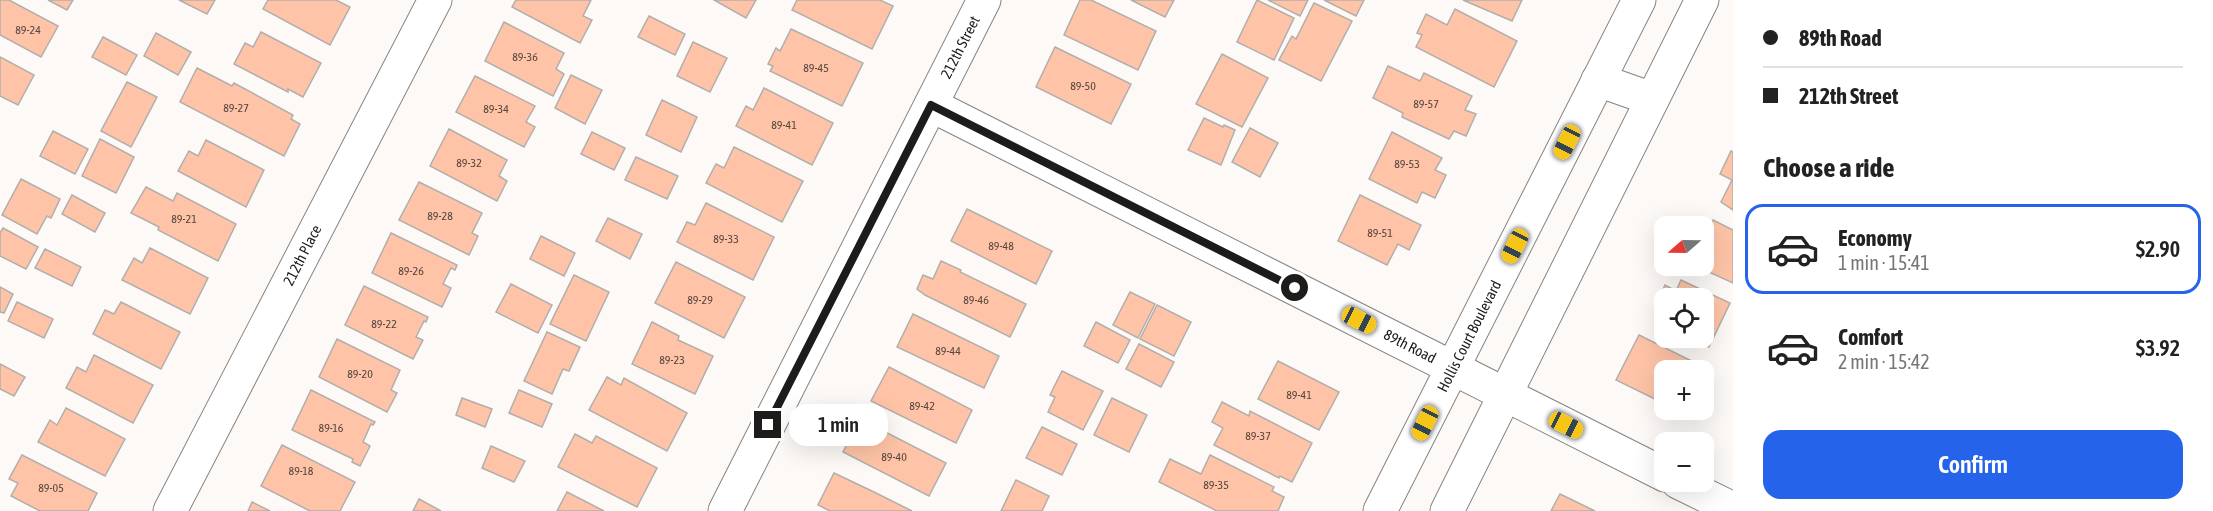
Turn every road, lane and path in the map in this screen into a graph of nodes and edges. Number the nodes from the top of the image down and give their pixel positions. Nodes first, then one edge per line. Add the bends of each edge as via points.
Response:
1 (435, 0) edge
2 (984, 0) edge
3 (1639, 0) edge
4 (1702, 0) edge
5 (1598, 80) junction
6 (1652, 99) junction
7 (931, 105) junction
8 (1453, 368) junction
9 (1506, 394) junction
10 (1654, 469) edge
11 (1698, 492) edge
12 (1733, 509) edge
13 (170, 511) edge
14 (725, 511) edge
15 (1380, 511) edge
16 (1447, 511) edge

1 - 13 main road, 212th Place
2 - 7 main road, 212th Street
3 - 5 main road, Hollis Court Boulevard
4 - 6 main road
5 - 6 main road
5 - 8 main road, Hollis Court Boulevard
6 - 9 main road
7 - 8 main road, 89th Road
7 - 14 main road, 212th Street
8 - 9 main road, 89th Road
8 - 15 main road, Hollis Court Boulevard
9 - 10 main road, 89th Road
9 - 16 main road
11 - 12 main road

